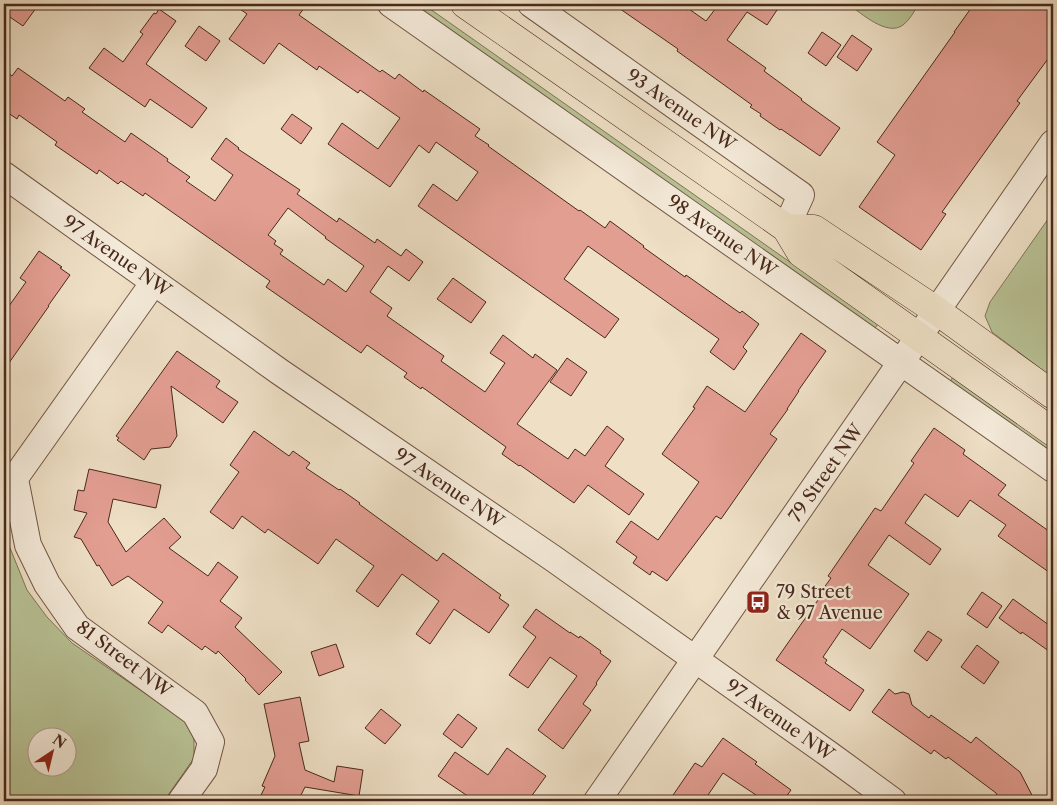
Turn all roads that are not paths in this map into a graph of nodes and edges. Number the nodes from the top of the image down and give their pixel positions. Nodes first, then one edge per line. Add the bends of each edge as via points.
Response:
1 (391, 4) edge
2 (465, 4) edge
3 (531, 4) edge
4 (1053, 143) edge
5 (4, 175) edge
6 (786, 228) junction
7 (154, 282) junction
8 (936, 311) junction
9 (920, 337) junction
10 (902, 362) junction
11 (1053, 394) edge
12 (1053, 432) edge
13 (1053, 469) edge
14 (9, 486) edge
15 (696, 660) junction
16 (181, 801) edge
17 (597, 801) edge
18 (893, 801) edge

1 - 10 street, 98 Avenue NW
2 - 6 main road, 98 Avenue NW
3 - 6 street, 93 Avenue NW via 801,195
4 - 8 street, 79 Street NW
5 - 7 street, 97 Avenue NW
6 - 8 main road via 814,229
6 - 9 main road, 98 Avenue NW via 801,253
7 - 14 street, 81 Street NW
7 - 15 street, 97 Avenue NW
8 - 9 street, 79 Street NW
8 - 11 main road
9 - 10 street, 79 Street NW
9 - 12 main road, 98 Avenue NW
10 - 13 street, 98 Avenue NW
10 - 15 street, 79 Street NW
14 - 16 street, 81 Street NW via 28,545 47,584 77,627 195,713 212,742 204,769
15 - 17 street, 79 Street NW
15 - 18 street, 97 Avenue NW

